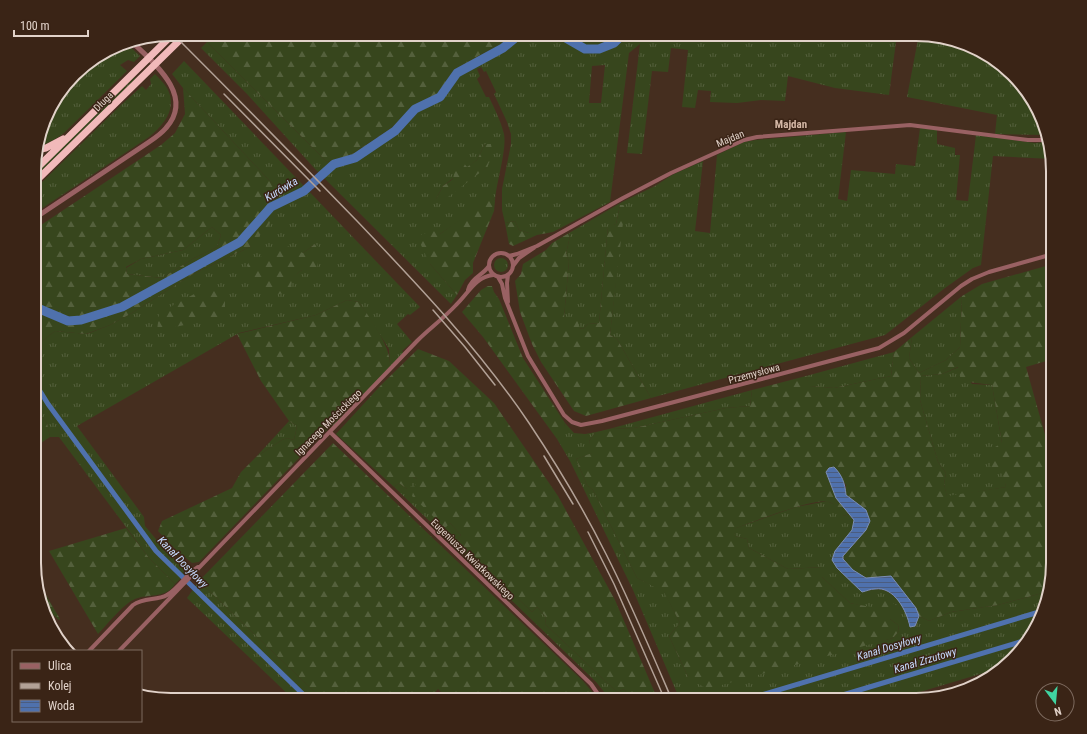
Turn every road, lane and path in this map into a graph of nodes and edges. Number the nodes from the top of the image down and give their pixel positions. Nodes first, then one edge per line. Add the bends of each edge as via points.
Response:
1 (166, 41) edge
2 (179, 41) edge
3 (136, 46) edge
4 (72, 134) junction
5 (1042, 140) edge
6 (43, 148) edge
7 (41, 164) edge
8 (41, 176) edge
9 (41, 214) edge
10 (537, 246) junction
11 (509, 256) junction
12 (1046, 256) edge
13 (489, 266) junction
14 (513, 266) junction
15 (508, 275) junction
16 (496, 276) junction
17 (467, 291) junction
18 (508, 303) junction
19 (330, 432) junction
20 (180, 586) junction
21 (154, 598) junction
22 (159, 610) junction
23 (89, 650) edge
24 (120, 650) edge
25 (597, 693) edge

1 - 4 highway, Długa
2 - 8 highway, Długa
3 - 9 street via 171,86 176,100 175,110 167,127
4 - 6 highway
4 - 7 highway, Długa
5 - 10 street, Majdan via 910,125 757,137 734,143 672,173
10 - 11 street, Majdan
10 - 14 street, Majdan via 519,258
11 - 13 street via 497,254 490,260
11 - 14 street
12 - 18 street, Przemysłowa via 972,279 904,334 879,348 588,425 574,423 564,415 528,356
13 - 16 street via 490,271
13 - 17 street, Ignacego Mościckiego via 471,282
14 - 15 street
15 - 16 street
15 - 18 street, Przemysłowa
16 - 17 street, Ignacego Mościckiego via 484,277
16 - 18 street, Przemysłowa via 502,284
17 - 19 street, Ignacego Mościckiego via 456,306 417,341
19 - 20 street, Ignacego Mościckiego
19 - 25 street, Eugeniusza Kwiatkowskiego via 580,673
20 - 21 street, Ignacego Mościckiego via 168,595
20 - 22 street, Ignacego Mościckiego
21 - 22 street via 159,604
21 - 23 street, Ignacego Mościckiego via 134,605
22 - 24 street, Ignacego Mościckiego

